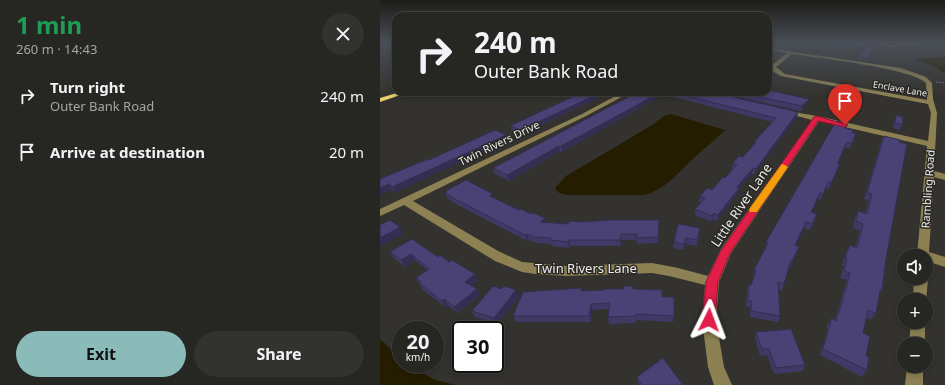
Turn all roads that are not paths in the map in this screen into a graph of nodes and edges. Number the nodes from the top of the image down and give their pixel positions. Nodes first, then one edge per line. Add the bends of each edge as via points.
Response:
1 (782, 60) edge
2 (836, 60) edge
3 (393, 96) edge
4 (620, 96) edge
5 (380, 100) edge
6 (931, 103) junction
7 (778, 110) edge
8 (816, 118) junction
9 (931, 144) junction
10 (929, 172) junction
11 (945, 177) edge
12 (405, 201) junction
13 (380, 213) edge
14 (923, 249) edge
15 (933, 258) edge
16 (945, 262) edge
17 (712, 282) junction
18 (915, 373) edge
19 (723, 385) edge
20 (914, 385) edge

1 - 6 street, Enclave Lane via 774,67 783,75
2 - 6 street, Rambling Road via 890,68 924,78 930,83
3 - 5 main road
4 - 12 street, Twin Rivers Drive
6 - 9 street, Rambling Road via 934,113
7 - 8 street
8 - 9 street
8 - 17 street, Little River Lane via 725,252
9 - 10 street, Rambling Road
10 - 11 street
10 - 14 street, Rambling Road
12 - 13 street, Twin Rivers Drive
12 - 17 street, Twin Rivers Lane via 510,263 535,269 556,270 663,269
15 - 16 street
17 - 19 street, Little River Lane via 709,320 716,367
18 - 20 street

